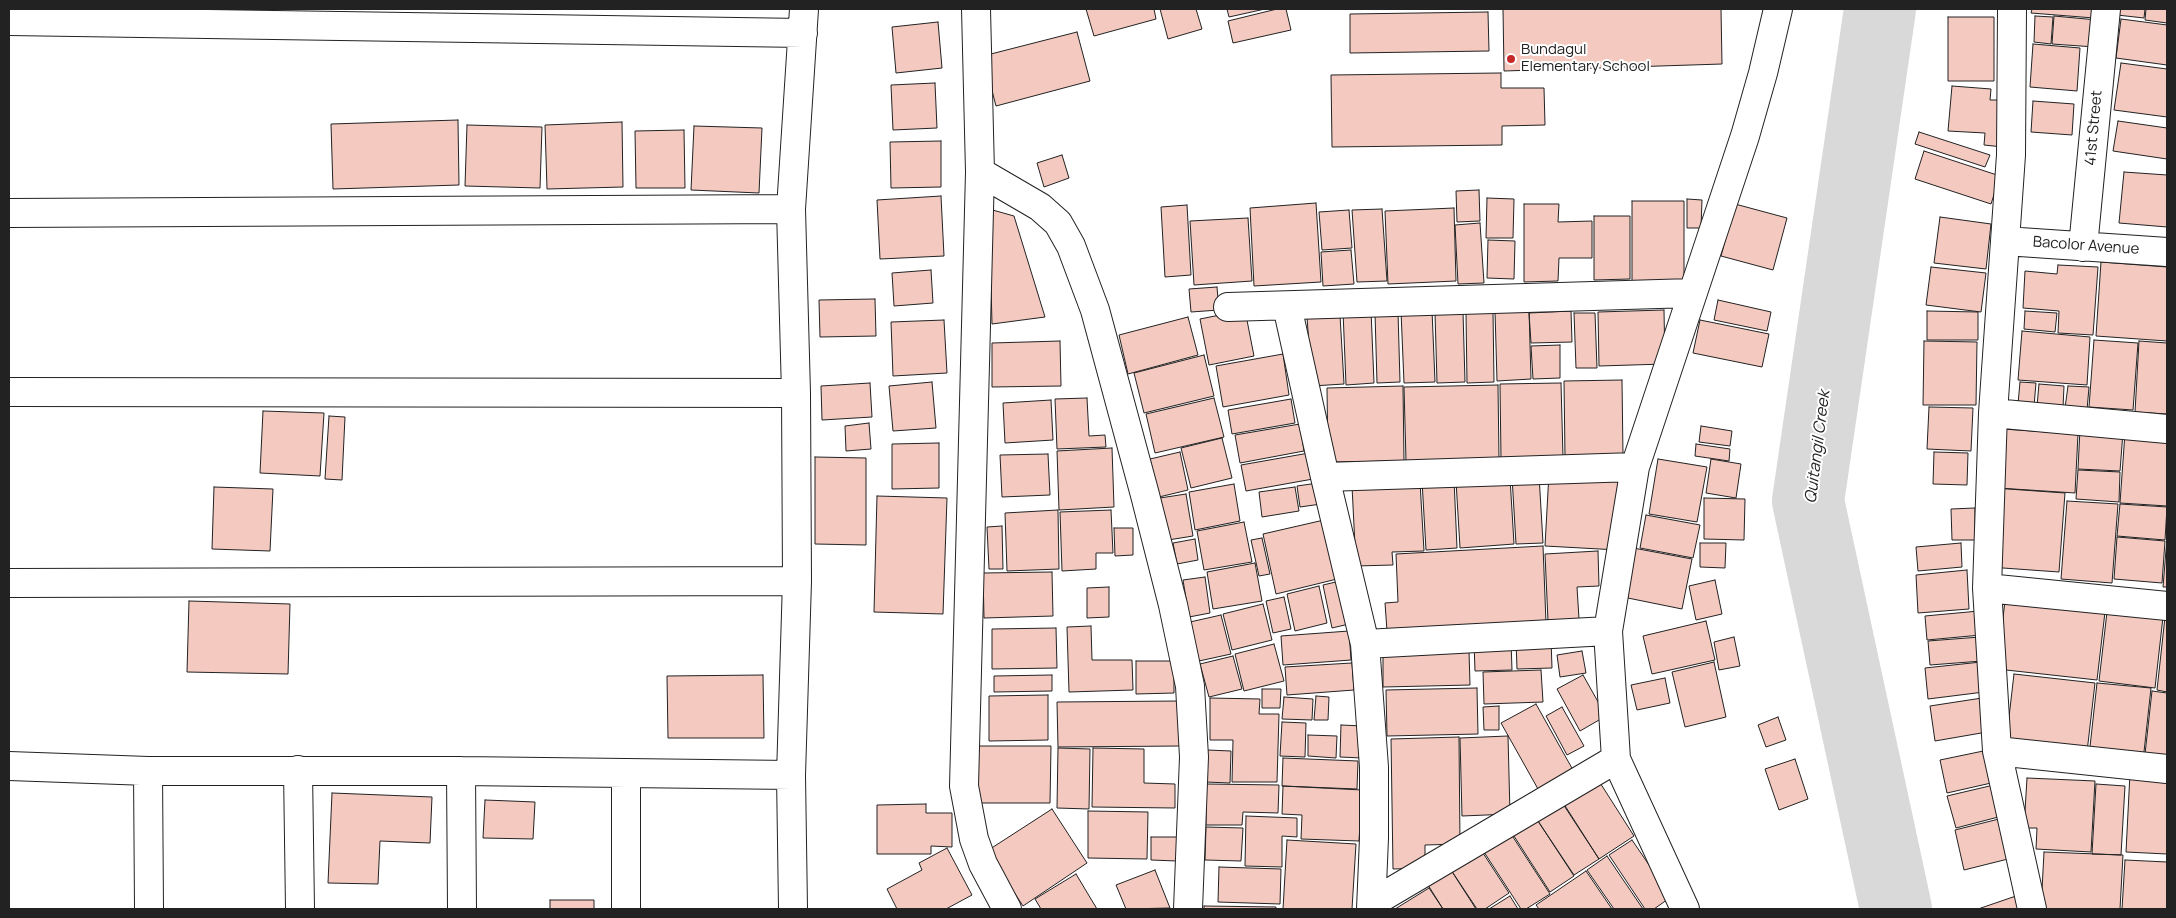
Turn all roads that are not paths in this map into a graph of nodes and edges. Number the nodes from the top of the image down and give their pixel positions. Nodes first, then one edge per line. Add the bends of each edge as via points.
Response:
1 (976, 9) edge
2 (1778, 9) edge
3 (2012, 9) edge
4 (2106, 9) edge
5 (9, 21) edge
6 (804, 21) edge
7 (980, 172) junction
8 (791, 209) junction
9 (9, 213) edge
10 (2005, 240) junction
11 (2082, 247) junction
12 (2167, 252) edge
13 (1692, 293) junction
14 (1287, 306) junction
15 (1228, 307) dead end
16 (9, 392) edge
17 (796, 393) junction
18 (1993, 413) junction
19 (2167, 429) edge
20 (1634, 467) junction
21 (1325, 478) junction
22 (797, 581) junction
23 (9, 583) edge
24 (1987, 588) junction
25 (2167, 606) edge
26 (1608, 631) junction
27 (1365, 644) junction
28 (1997, 751) junction
29 (1616, 759) junction
30 (9, 766) edge
31 (2167, 769) edge
32 (298, 770) junction
33 (148, 771) junction
34 (461, 771) junction
35 (626, 774) junction
36 (792, 775) junction
37 (1371, 906) edge
38 (148, 909) edge
39 (300, 909) edge
40 (462, 909) edge
41 (626, 909) edge
42 (794, 909) edge
43 (1007, 909) edge
44 (1188, 909) edge
45 (1685, 909) edge
46 (2032, 909) edge

1 - 7 street
2 - 13 street via 1745,136
3 - 10 street via 2011,155
4 - 11 street, 41st Street
5 - 6 street
6 - 8 street
7 - 43 street via 964,786 974,839 983,864
7 - 44 street via 1040,207 1058,223 1071,246 1095,310 1173,605 1190,686 1194,757
8 - 9 street
8 - 17 street
10 - 11 street, Bacolor Avenue
10 - 18 street
11 - 12 street, Bacolor Avenue
13 - 14 street
13 - 20 street
14 - 15 street
14 - 21 street
16 - 17 street
17 - 22 street
18 - 19 street
18 - 24 street
20 - 21 street
20 - 26 street
21 - 27 street
22 - 23 street
22 - 36 street
24 - 25 street
24 - 28 street
26 - 27 street
26 - 29 street
27 - 37 street via 1374,767
28 - 31 street
28 - 46 street
29 - 37 street
29 - 45 street
30 - 33 street
32 - 33 street
32 - 34 street
32 - 39 street
33 - 38 street
34 - 35 street
34 - 40 street
35 - 36 street
35 - 41 street
36 - 42 street

